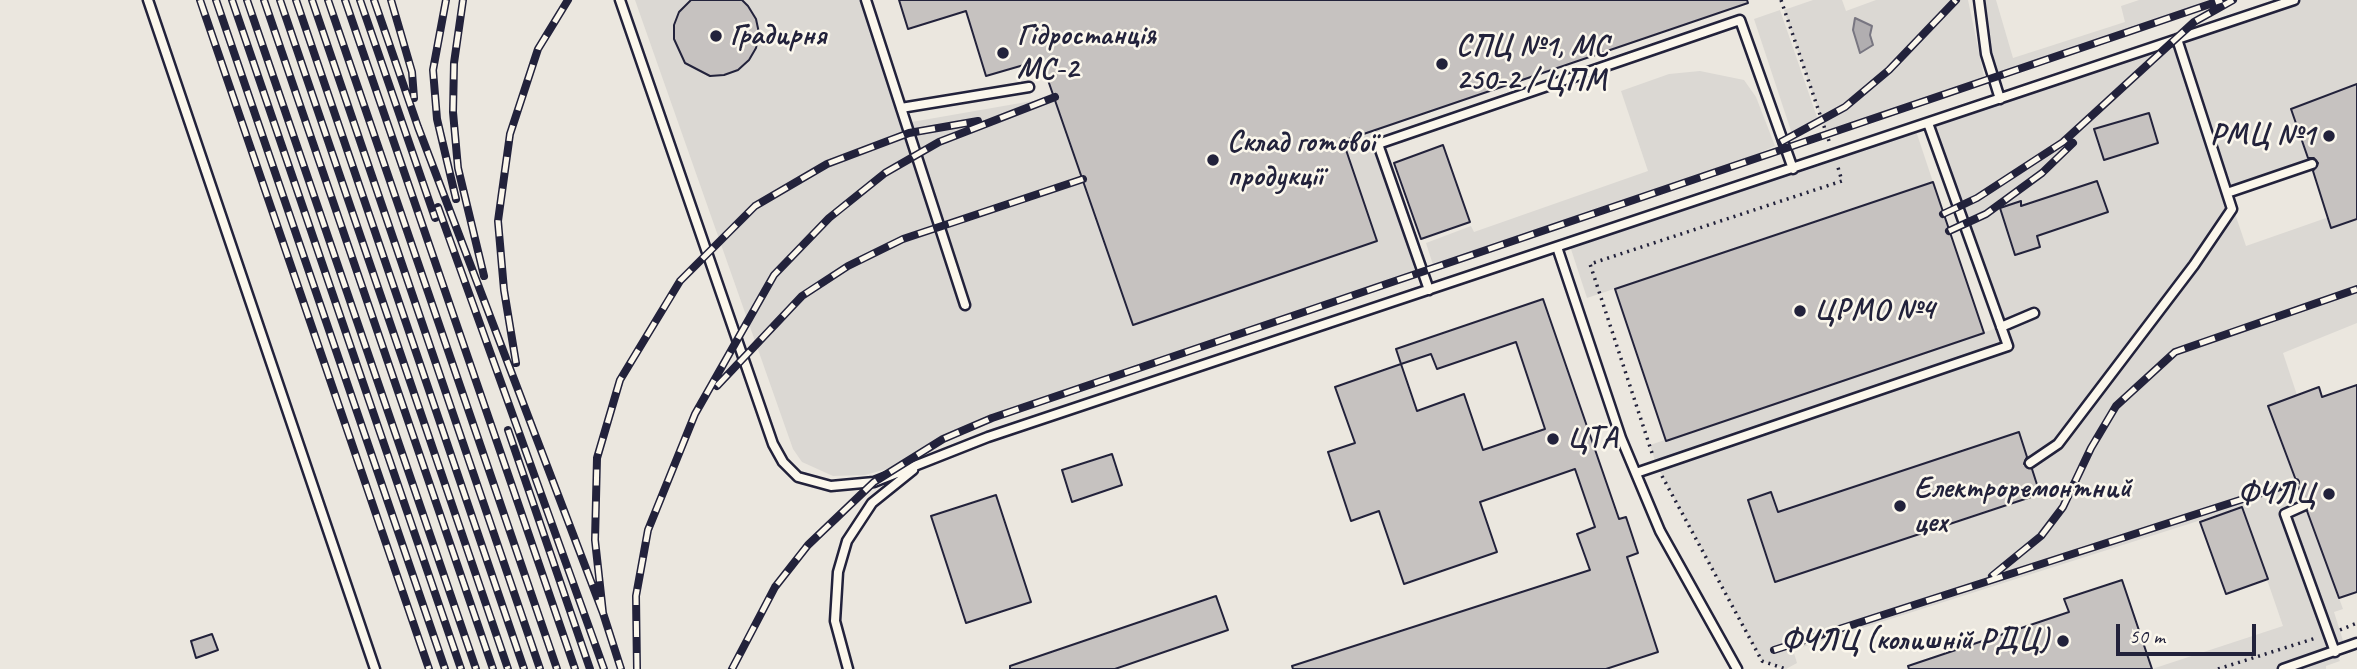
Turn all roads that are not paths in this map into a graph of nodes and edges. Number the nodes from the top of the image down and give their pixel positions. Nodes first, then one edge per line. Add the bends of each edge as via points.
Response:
1 (148, 0) edge
2 (620, 0) edge
3 (866, 0) edge
4 (1979, 0) edge
5 (2294, 0) edge
6 (2177, 39) junction
7 (1029, 87) dead end
8 (2000, 99) junction
9 (901, 108) junction
10 (1928, 123) junction
11 (2312, 164) dead end
12 (1793, 169) junction
13 (2227, 193) junction
14 (1557, 247) junction
15 (1429, 290) junction
16 (965, 305) dead end
17 (2034, 313) dead end
18 (2001, 327) junction
19 (2030, 463) dead end
20 (919, 466) junction
21 (1636, 473) junction
22 (2305, 505) dead end
23 (2357, 643) edge
24 (2334, 652) junction
25 (374, 669) edge
26 (848, 669) edge
27 (1737, 669) edge
28 (2283, 669) edge

1 - 25 lane
2 - 20 lane via 783,462 798,477 831,486 874,482
3 - 9 lane
4 - 8 lane via 1986,54
5 - 6 lane
6 - 8 lane
6 - 13 lane
7 - 9 lane
8 - 10 lane
9 - 16 lane
10 - 12 lane
10 - 18 lane
11 - 13 lane
12 - 14 lane
12 - 15 lane via 1740,20 1378,144
13 - 19 lane via 2232,209 2194,265 2058,444
14 - 15 lane
14 - 21 lane
15 - 20 lane via 988,437
17 - 18 lane
18 - 21 lane via 2008,346
20 - 26 lane via 872,503 847,541 838,572 835,621
21 - 27 lane via 1660,531
22 - 24 lane via 2284,514
23 - 24 lane
24 - 28 lane

